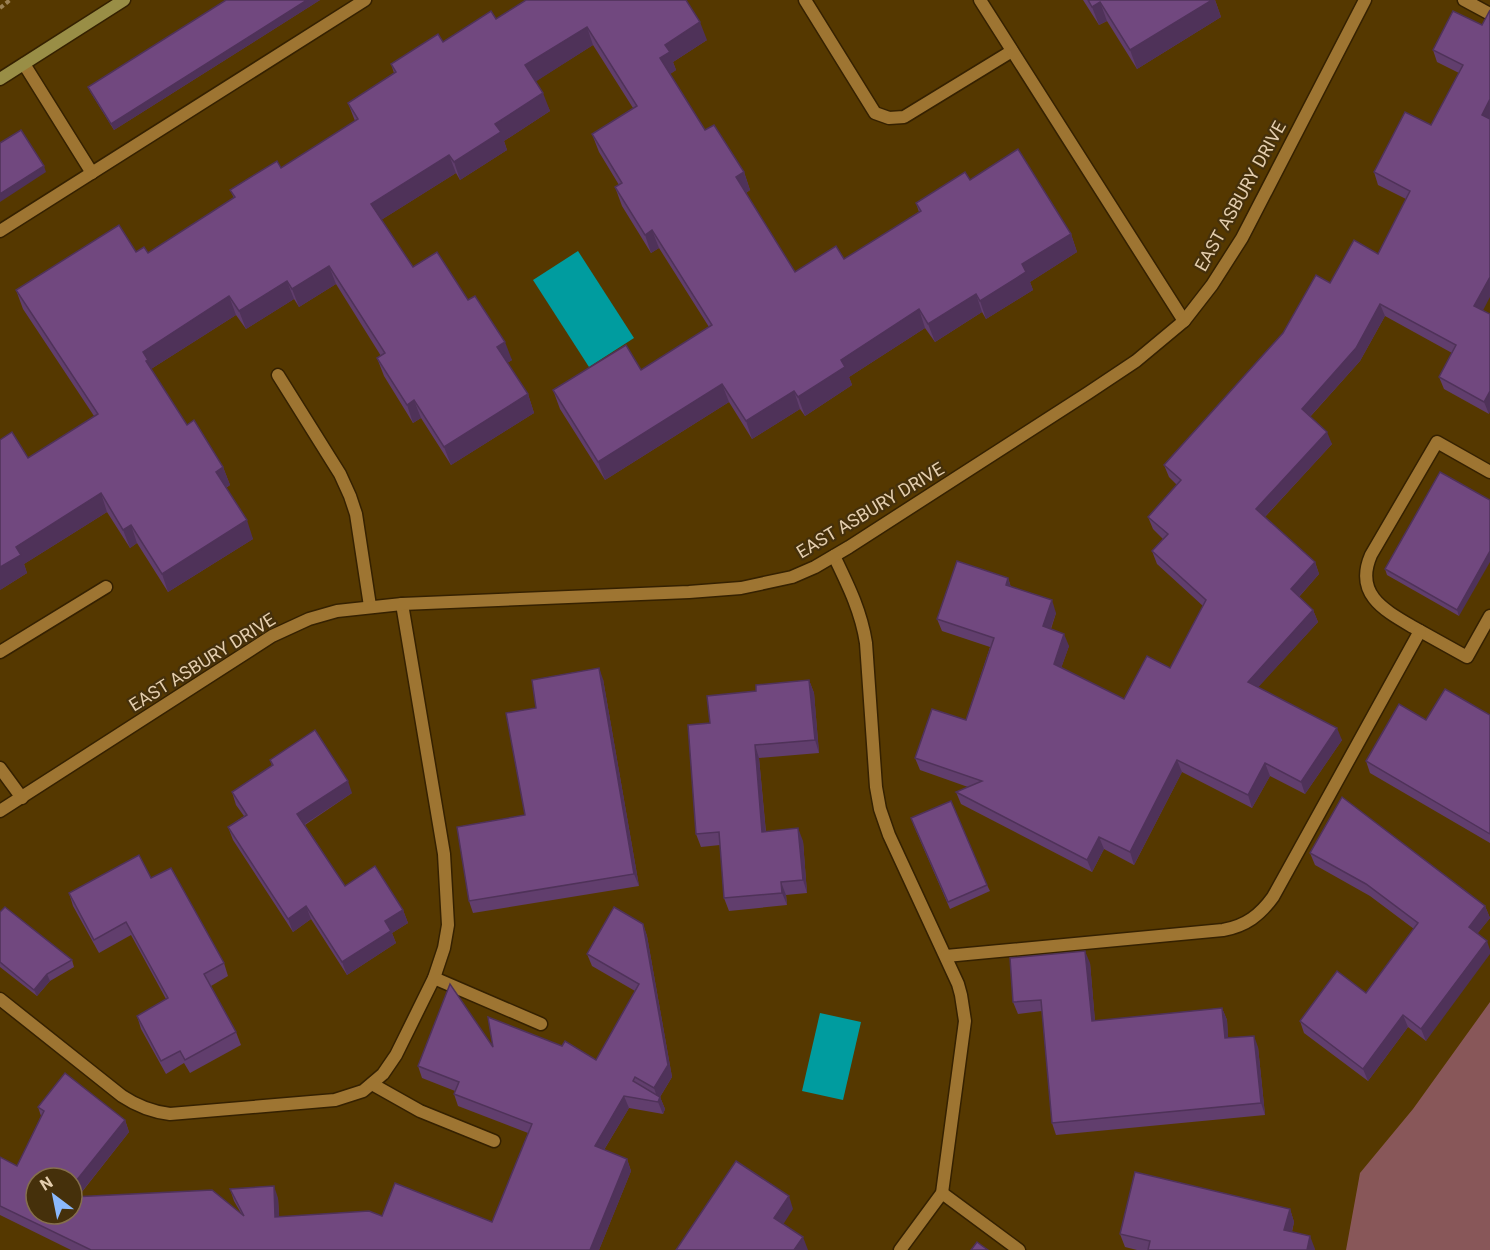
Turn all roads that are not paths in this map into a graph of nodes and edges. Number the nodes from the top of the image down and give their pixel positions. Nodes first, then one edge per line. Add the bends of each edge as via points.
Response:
1 (124, 0) edge
2 (365, 0) edge
3 (805, 0) edge
4 (980, 0) edge
5 (1365, 0) edge
6 (1464, 0) edge
7 (1490, 14) edge
8 (1012, 51) junction
9 (24, 64) junction
10 (0, 79) edge
11 (92, 173) junction
12 (0, 231) edge
13 (1184, 321) junction
14 (278, 375) dead end
15 (1490, 472) edge
16 (834, 556) junction
17 (106, 587) dead end
18 (402, 604) junction
19 (370, 606) junction
20 (1490, 616) edge
21 (1420, 631) junction
22 (0, 652) edge
23 (0, 768) edge
24 (22, 798) junction
25 (0, 811) edge
26 (946, 956) junction
27 (434, 978) junction
28 (0, 999) edge
29 (541, 1024) dead end
30 (372, 1084) junction
31 (494, 1142) dead end
32 (942, 1193) junction
33 (900, 1250) edge
34 (1019, 1250) edge

1 - 9 street
2 - 11 street
3 - 8 street via 875,113 889,118 904,117
4 - 8 street
5 - 13 street, EAST ASBURY DRIVE via 1242,238
6 - 7 street
8 - 13 street
9 - 10 street
9 - 11 street
11 - 12 street
13 - 16 street, EAST ASBURY DRIVE via 1136,361
14 - 19 street via 350,496
15 - 21 street via 1437,442 1367,565 1367,587 1381,607
16 - 18 street, EAST ASBURY DRIVE via 792,577 741,588
16 - 26 street via 852,593 866,643 880,809 896,852
17 - 22 street
18 - 19 street, EAST ASBURY DRIVE
18 - 27 street via 444,854 448,925
19 - 24 street, EAST ASBURY DRIVE via 323,615 272,636
20 - 21 street via 1467,657
21 - 26 street via 1273,897 1257,916 1236,928 1223,930
23 - 24 street
24 - 25 street, EAST ASBURY DRIVE
26 - 32 street via 962,995 964,1031
27 - 29 street
27 - 30 street via 396,1055
28 - 30 street via 122,1096 159,1113 335,1100
30 - 31 street via 420,1111
32 - 33 street
32 - 34 street

